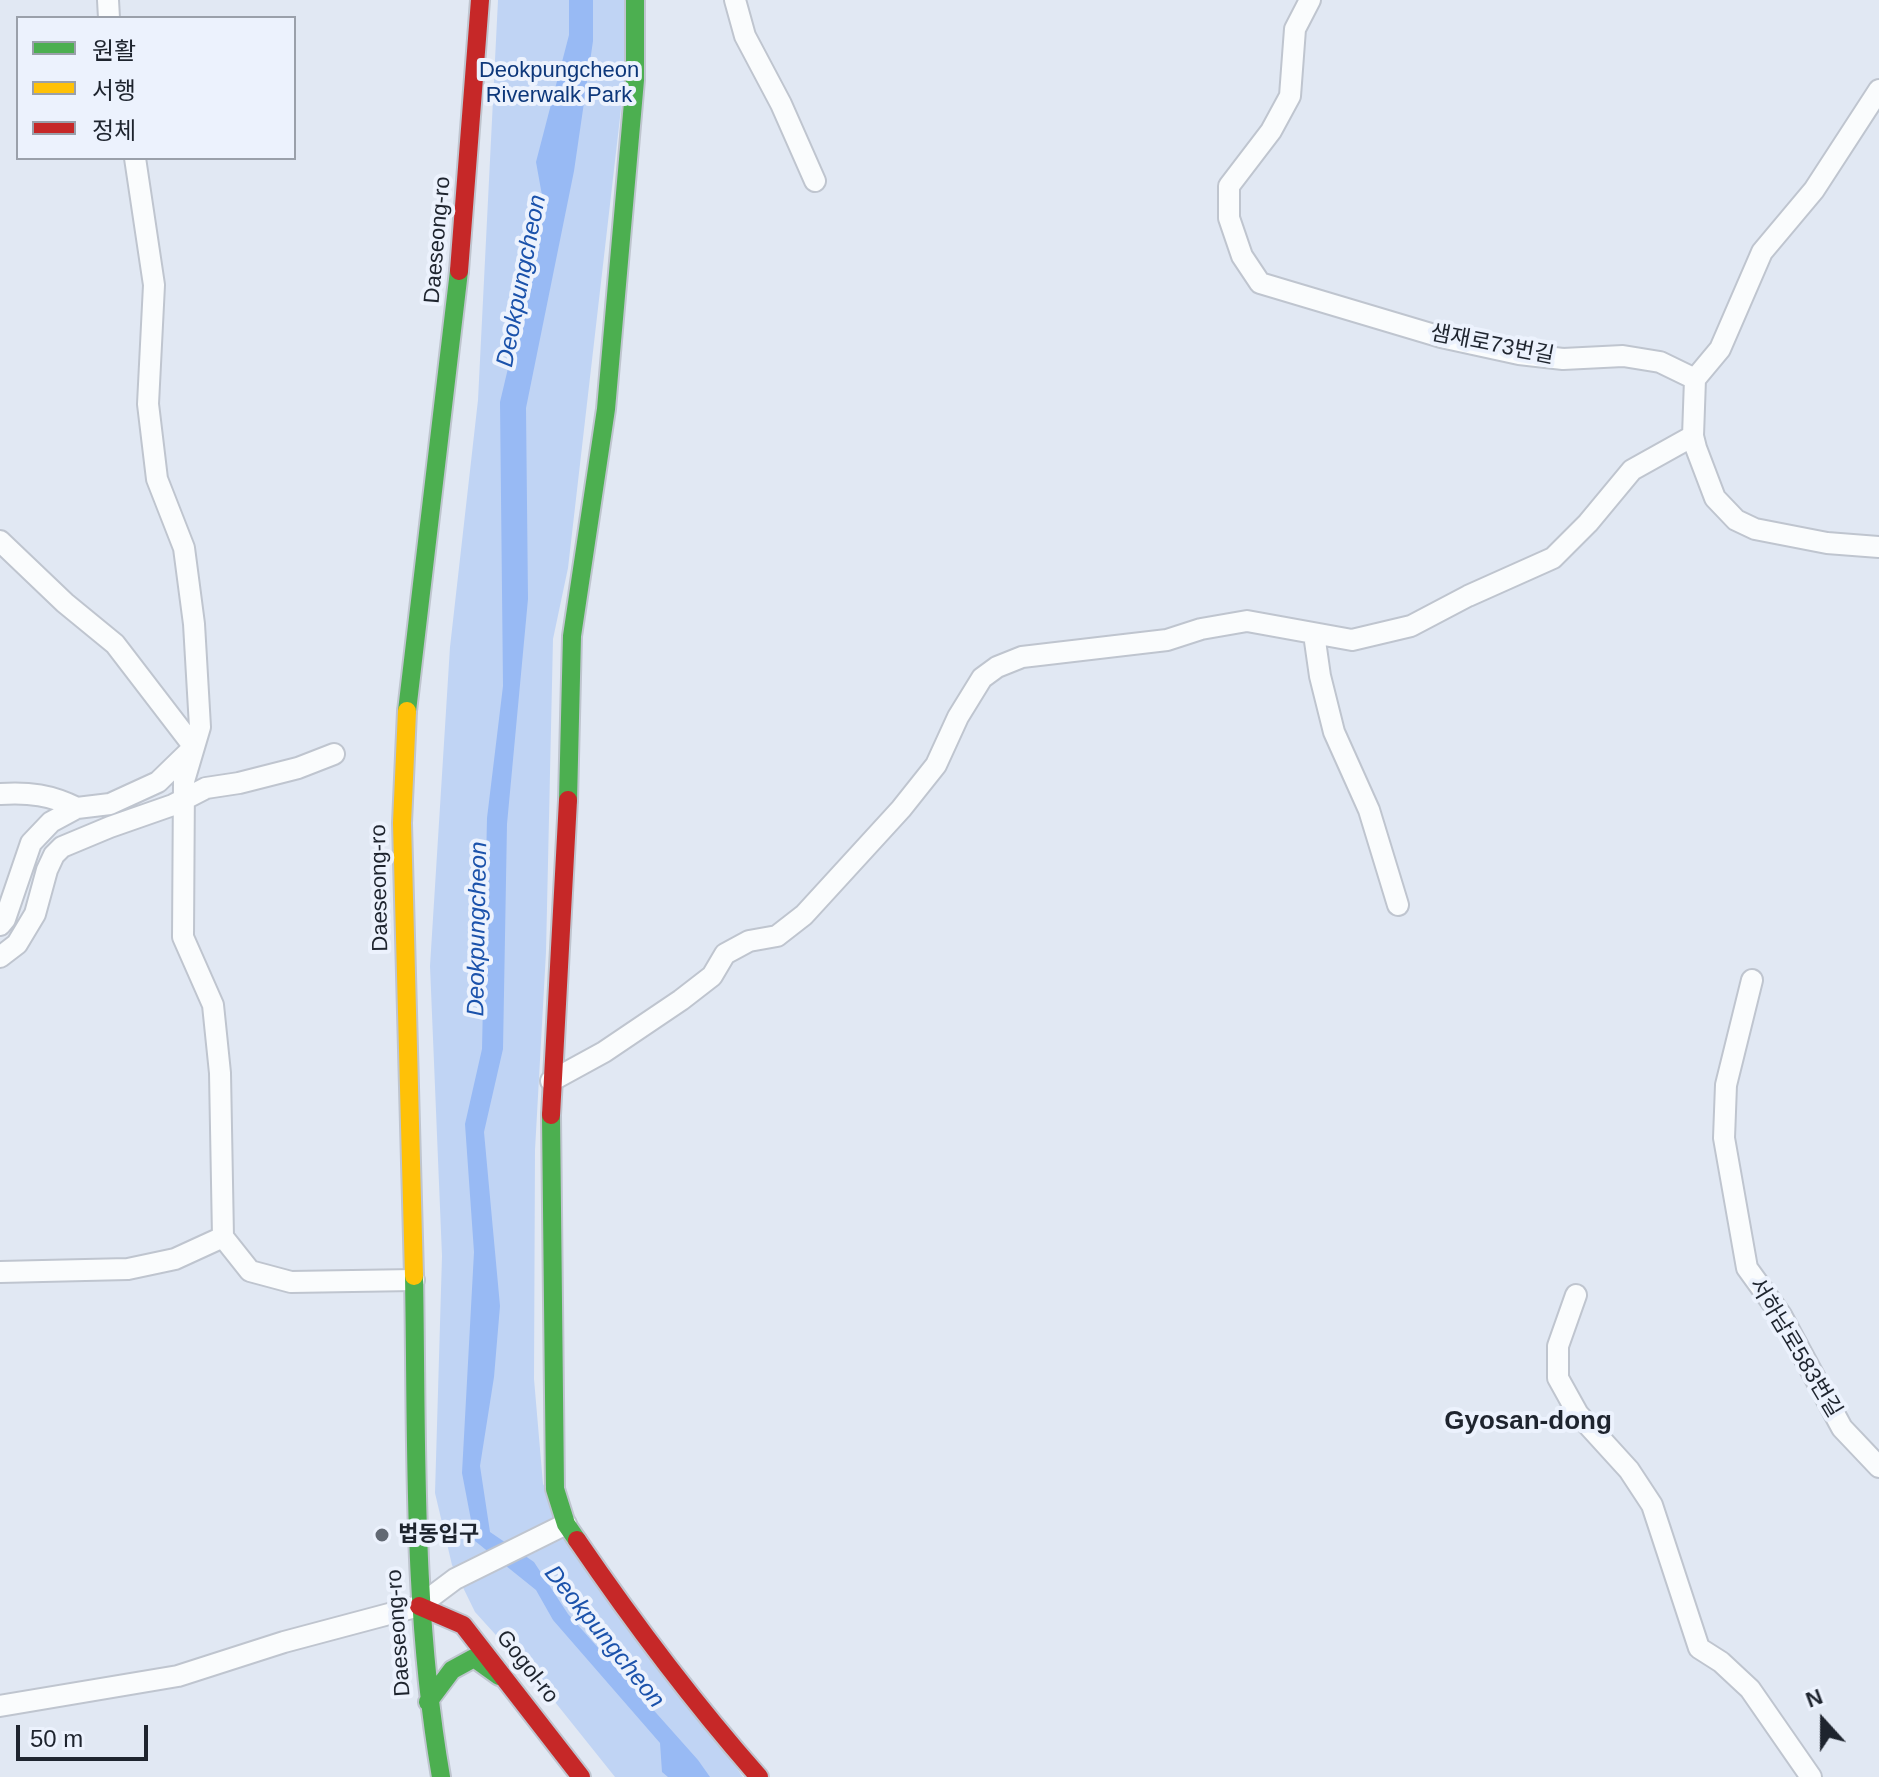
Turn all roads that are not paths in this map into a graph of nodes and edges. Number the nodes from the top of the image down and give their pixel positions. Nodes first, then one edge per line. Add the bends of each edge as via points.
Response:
1 (480, 0) edge
2 (635, 0) edge
3 (735, 0) edge
4 (1310, 0) edge
5 (1879, 90) edge
6 (135, 160) edge
7 (815, 181) dead end
8 (1695, 379) junction
9 (1693, 436) junction
10 (0, 541) edge
11 (1879, 547) edge
12 (1314, 634) junction
13 (194, 747) junction
14 (334, 754) dead end
15 (0, 794) edge
16 (184, 799) junction
17 (77, 808) junction
18 (1398, 905) dead end
19 (0, 925) edge
20 (0, 957) edge
21 (1752, 980) dead end
22 (551, 1081) junction
23 (223, 1237) junction
24 (0, 1272) edge
25 (414, 1280) junction
26 (1576, 1295) dead end
27 (1879, 1467) edge
28 (566, 1524) junction
29 (419, 1606) junction
30 (507, 1681) junction
31 (428, 1702) junction
32 (0, 1706) edge
33 (441, 1777) edge
34 (581, 1777) edge
35 (759, 1777) edge
36 (1811, 1777) edge

1 - 25 street, Daeseong-ro via 457,301 408,696 402,823
2 - 22 street via 635,80 606,409 572,636 571,758
3 - 7 street via 745,36
4 - 8 street, 샘재로73번길 via 1295,29 1290,96 1229,186 1229,218 1242,256 1260,283 1519,354 1563,359 1623,356 1660,362
5 - 8 street via 1814,190 1762,252 1720,349
6 - 13 street via 154,285 148,404 157,479 184,548 194,624 200,727
8 - 9 street
9 - 11 street via 1715,498 1736,520 1755,529 1827,543
9 - 12 street via 1632,470 1553,558 1411,626 1352,640
10 - 13 street via 115,644
12 - 18 street via 1334,732 1369,810
12 - 22 street via 1247,621 1167,640 1022,657 997,667 982,678 936,765 804,915 777,936 749,941 725,954 712,976 681,1000
13 - 16 street
13 - 17 street via 158,782 110,804
14 - 16 street via 283,772 206,788
15 - 17 street via 30,792
16 - 20 street via 62,847 47,870 35,914 17,944
16 - 23 street via 183,937 213,1005 220,1073
17 - 19 street via 51,822 31,843
21 - 27 street, 서하남로583번길 via 1726,1085 1724,1138 1747,1268 1781,1315 1842,1428
22 - 28 street via 555,1489
23 - 24 street via 175,1259 128,1269
23 - 25 street via 250,1271 291,1282
25 - 29 street, Daeseong-ro
26 - 36 street via 1558,1346 1558,1378 1578,1414 1629,1470 1652,1505 1699,1648 1750,1689
28 - 29 street via 455,1579
28 - 35 street via 702,1710
29 - 30 street, Gogol-ro via 463,1625
29 - 31 street, Daeseong-ro
29 - 32 street via 178,1676
30 - 31 street via 474,1658 458,1663
30 - 34 street, Gogol-ro
31 - 33 street, Daeseong-ro

